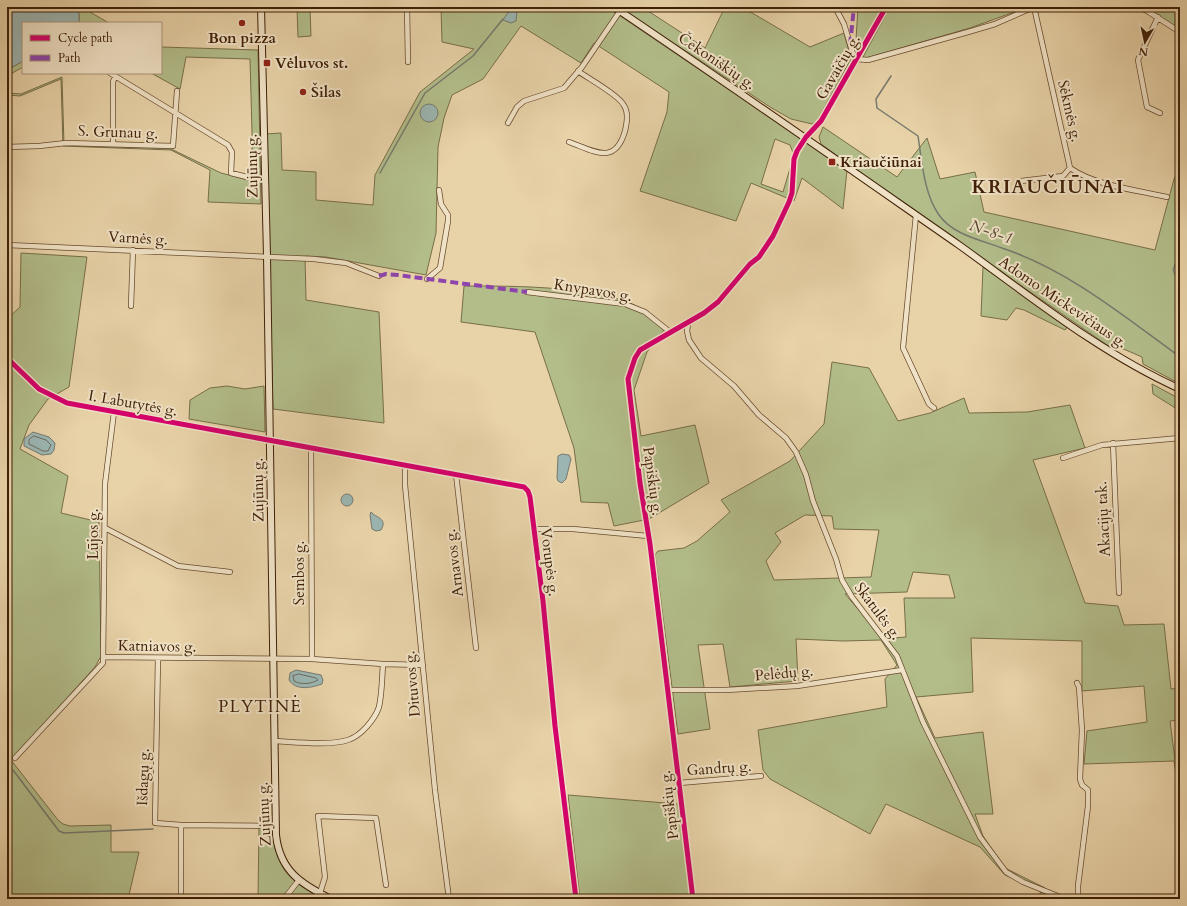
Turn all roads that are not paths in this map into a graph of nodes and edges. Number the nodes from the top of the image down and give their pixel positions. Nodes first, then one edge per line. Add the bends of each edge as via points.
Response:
1 (261, 7) edge
2 (406, 7) edge
3 (835, 7) edge
4 (886, 7) edge
5 (1034, 7) edge
6 (1141, 7) edge
7 (617, 9) edge
8 (1158, 17) junction
9 (1180, 32) edge
10 (856, 58) junction
11 (408, 62) dead end
12 (578, 71) junction
13 (112, 74) edge
14 (115, 76) junction
15 (177, 92) dead end
16 (176, 112) junction
17 (1160, 113) dead end
18 (508, 122) dead end
19 (806, 137) junction
20 (569, 142) dead end
21 (113, 144) junction
22 (7, 147) edge
23 (1070, 168) junction
24 (265, 179) junction
25 (1021, 181) dead end
26 (439, 190) dead end
27 (1167, 197) dead end
28 (916, 215) junction
29 (7, 245) edge
30 (133, 250) junction
31 (267, 256) junction
32 (379, 276) dead end
33 (427, 279) dead end
34 (528, 292) dead end
35 (131, 306) dead end
36 (688, 324) junction
37 (670, 332) junction
38 (7, 358) edge
39 (1180, 389) edge
40 (934, 408) dead end
41 (114, 412) junction
42 (1180, 438) edge
43 (270, 440) junction
44 (1113, 443) junction
45 (311, 448) junction
46 (1063, 458) dead end
47 (405, 466) junction
48 (456, 474) junction
49 (105, 528) junction
50 (534, 529) junction
51 (648, 536) junction
52 (230, 572) dead end
53 (1119, 594) dead end
54 (476, 648) dead end
55 (104, 656) junction
56 (158, 658) junction
57 (312, 659) junction
58 (274, 660) junction
59 (383, 664) junction
60 (423, 665) junction
61 (902, 670) junction
62 (1077, 683) dead end
63 (668, 690) junction
64 (274, 742) junction
65 (15, 758) dead end
66 (761, 776) dead end
67 (679, 783) junction
68 (181, 825) junction
69 (276, 826) junction
70 (299, 880) junction
71 (386, 885) dead end
72 (320, 893) junction
73 (181, 897) dead end
74 (284, 899) edge
75 (331, 899) edge
76 (449, 899) edge
77 (576, 899) edge
78 (693, 899) edge
79 (1065, 899) edge
80 (1078, 899) edge

1 - 24 main road, Zujūnų g.
2 - 11 street
3 - 10 street
4 - 10 street, Gavaičių g.
5 - 10 street via 968,32 868,60
5 - 23 street, Sėkmės g.
6 - 8 street
7 - 12 street
7 - 19 main road, Čekoniškių g.
8 - 9 street
8 - 17 street via 1138,60 1146,107
10 - 19 street, Gavaičių g. via 821,121
12 - 18 street via 564,88 524,101
12 - 20 street via 622,102 627,113 626,124 620,145 608,153
13 - 14 street
14 - 16 street
14 - 21 street
15 - 16 street, S. Grunau g.
16 - 21 street, S. Grunau g. via 173,146
16 - 24 street via 228,145 232,152 231,174
19 - 28 main road, Adomo Mickevičiaus g.
19 - 36 street, Papiškių g. via 794,159 789,202 773,236 759,257 718,302
21 - 22 street, S. Grunau g. via 66,142
23 - 25 street via 1063,176
23 - 27 street via 1095,180
24 - 31 main road, Zujūnų g.
26 - 33 street via 448,221 440,268
28 - 39 main road, Adomo Mickevičiaus g. via 1083,333 1138,368
28 - 40 street via 903,348
29 - 30 street, Varnės g.
30 - 31 street, Varnės g.
30 - 35 street
31 - 32 street via 333,261 364,269
31 - 43 main road, Zujūnų g.
34 - 37 street, Knypavos g. via 624,304 645,312
36 - 37 street, Papiškių g.
36 - 61 street, Skatulės g. via 689,340 701,358 734,386 759,415 786,438 796,452 842,580 897,656
37 - 51 street, Papiškių g. via 640,350 628,379
38 - 41 street, I. Labutytės g. via 39,389 52,396 67,403
41 - 43 street, I. Labutytės g.
41 - 49 street, Lūjos g. via 107,459
42 - 44 street
43 - 45 street, Vorupės g.
43 - 58 main road, Zujūnų g.
44 - 46 street
44 - 53 street, Akacijų tak.
45 - 47 street, Vorupės g.
45 - 57 street, Sembos g.
47 - 48 street, Vorupės g.
47 - 60 street, Dituvos g. via 405,493
48 - 50 street, Vorupės g. via 524,487 530,497
48 - 54 street, Arnavos g.
49 - 52 street via 178,566
49 - 55 street, Lūjos g.
50 - 51 street via 573,529
50 - 77 street, Vorupės g.
51 - 63 street, Papiškių g.
55 - 56 street, Katniavos g.
55 - 65 street, Katniavos g. via 100,668
56 - 58 street, Katniavos g.
56 - 68 street, Išdagų g. via 154,820 159,825
57 - 58 street
57 - 59 street
58 - 64 main road, Zujūnų g.
59 - 60 street
59 - 64 street via 378,708 359,734 348,740
60 - 76 street, Dituvos g.
61 - 63 street, Pelėdų g. via 797,686
61 - 79 street, Skatulės g. via 923,722 980,838 1006,872 1023,882
62 - 80 street via 1082,730 1080,779 1088,790
63 - 67 street, Papiškių g.
64 - 69 main road, Zujūnų g.
66 - 67 street, Gandrų g.
67 - 78 street, Papiškių g.
68 - 69 street, Išdagų g.
68 - 73 street
69 - 70 main road, Zujūnų g. via 280,856
70 - 72 main road, Zujūnų g.
70 - 74 street
71 - 72 street via 376,818 318,816 325,876
72 - 75 main road, Zujūnų g.

